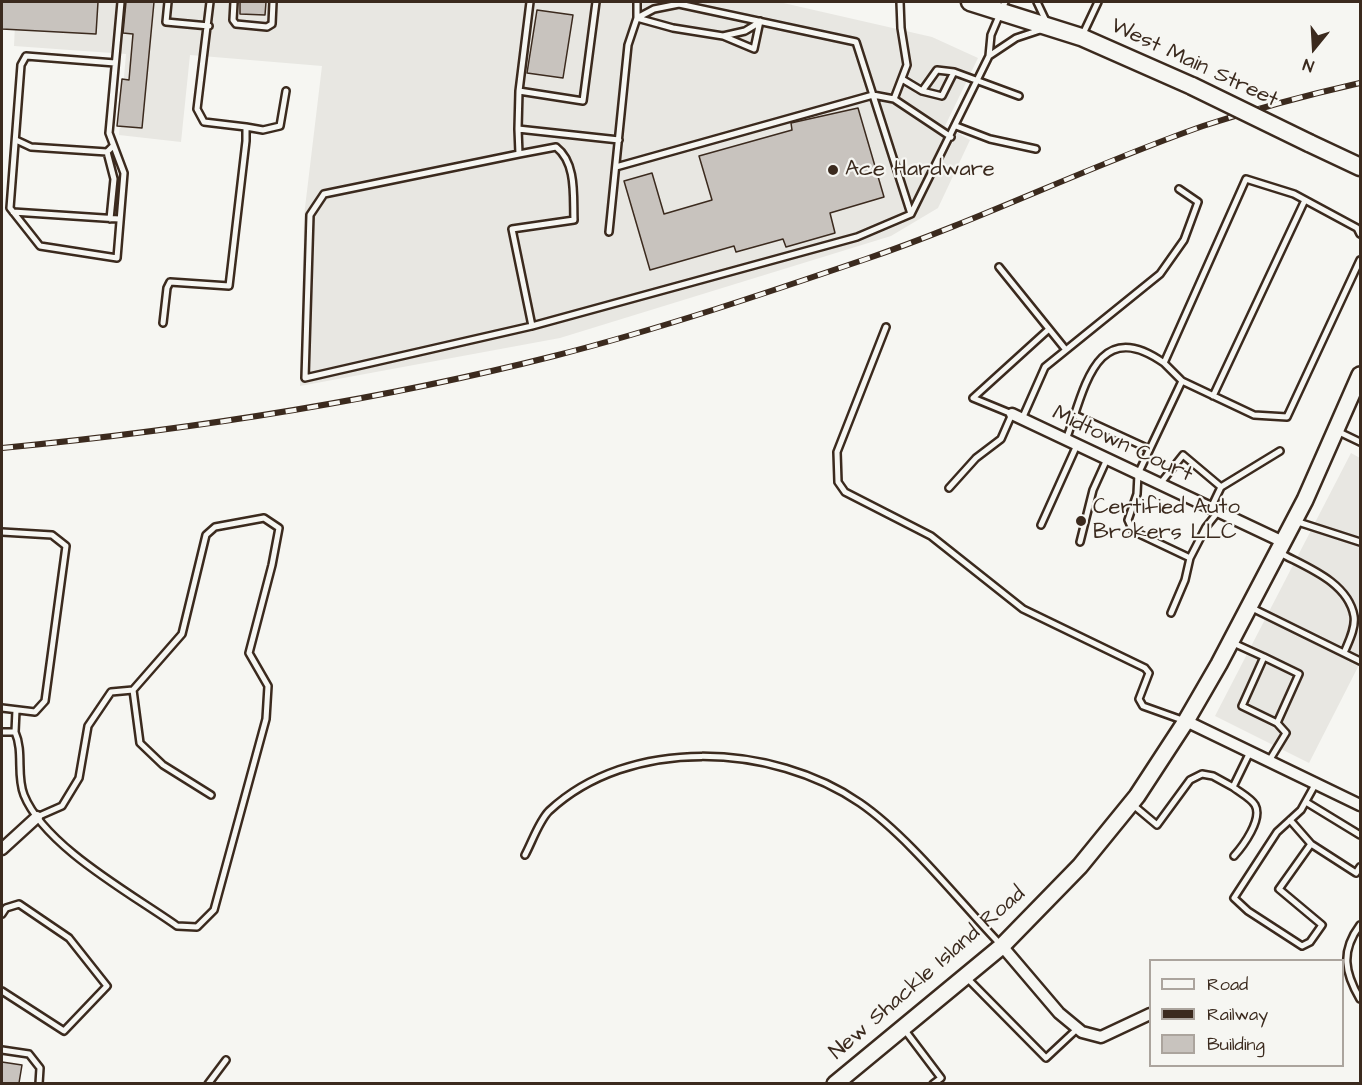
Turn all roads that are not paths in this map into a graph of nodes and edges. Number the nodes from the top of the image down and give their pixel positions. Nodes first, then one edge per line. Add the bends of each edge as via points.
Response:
1 (121, 2) edge
2 (168, 2) edge
3 (210, 2) edge
4 (234, 2) edge
5 (273, 2) edge
6 (530, 2) edge
7 (596, 2) edge
8 (637, 2) edge
9 (900, 2) edge
10 (970, 2) edge
11 (1037, 2) edge
12 (1098, 2) edge
13 (1002, 7) edge
14 (637, 18) junction
15 (760, 21) junction
16 (209, 26) junction
17 (1048, 27) junction
18 (723, 36) junction
19 (1081, 37) junction
20 (989, 57) junction
21 (115, 63) junction
22 (954, 72) junction
23 (902, 79) junction
24 (977, 82) junction
25 (286, 91) dead end
26 (519, 91) junction
27 (922, 91) junction
28 (873, 95) junction
29 (1019, 96) dead end
30 (894, 99) junction
31 (956, 126) junction
32 (246, 127) junction
33 (518, 129) junction
34 (951, 137) junction
35 (15, 140) junction
36 (619, 140) junction
37 (113, 146) junction
38 (1036, 149) dead end
39 (107, 152) junction
40 (519, 154) junction
41 (616, 167) junction
42 (1360, 167) edge
43 (1179, 189) dead end
44 (1305, 200) junction
45 (13, 212) junction
46 (911, 214) junction
47 (110, 219) junction
48 (120, 219) junction
49 (609, 232) dead end
50 (1360, 234) edge
51 (1360, 260) edge
52 (999, 267) dead end
53 (163, 323) dead end
54 (532, 326) junction
55 (886, 327) dead end
56 (1049, 329) junction
57 (1066, 351) junction
58 (1164, 363) junction
59 (1360, 375) edge
60 (1182, 381) junction
61 (1213, 396) junction
62 (1075, 415) junction
63 (1017, 417) junction
64 (1336, 431) junction
65 (1065, 440) junction
66 (1360, 442) edge
67 (1077, 445) junction
68 (1149, 449) junction
69 (1281, 452) dead end
70 (1107, 459) junction
71 (1138, 474) junction
72 (1160, 484) junction
73 (1221, 487) junction
74 (949, 488) dead end
75 (1214, 510) junction
76 (1293, 521) junction
77 (1041, 525) dead end
78 (2, 532) edge
79 (1360, 542) edge
80 (1080, 543) dead end
81 (1279, 546) junction
82 (1190, 558) junction
83 (1248, 606) junction
84 (1170, 614) dead end
85 (1230, 642) junction
86 (1344, 653) junction
87 (1264, 657) junction
88 (1360, 661) edge
89 (133, 690) junction
90 (2, 708) edge
91 (16, 710) junction
92 (1186, 721) junction
93 (1277, 723) junction
94 (2, 732) edge
95 (15, 732) junction
96 (1250, 752) junction
97 (1269, 761) junction
98 (1316, 783) junction
99 (1233, 787) junction
100 (211, 795) dead end
101 (1306, 802) junction
102 (1131, 803) junction
103 (1360, 805) edge
104 (37, 817) junction
105 (1290, 820) junction
106 (1360, 836) edge
107 (1311, 844) junction
108 (2, 849) edge
109 (525, 855) dead end
110 (1234, 856) dead end
111 (1360, 867) edge
112 (2, 914) edge
113 (1360, 926) edge
114 (1002, 946) junction
115 (965, 976) junction
116 (2, 991) edge
117 (1360, 999) edge
118 (1149, 1014) edge
119 (902, 1028) junction
120 (1077, 1029) junction
121 (2, 1050) edge
122 (226, 1060) dead end
123 (841, 1082) edge
124 (39, 1083) edge
125 (208, 1083) edge
126 (933, 1083) edge

1 - 21 lane
2 - 16 lane via 166,22
3 - 16 lane
4 - 5 lane via 236,24 267,27 272,24
6 - 26 lane
7 - 26 lane via 583,102
8 - 14 lane
9 - 23 lane via 907,65
10 - 13 main road, West Main Street
11 - 17 lane
12 - 19 lane
13 - 17 main road, West Main Street
13 - 20 lane via 991,35
14 - 15 lane via 654,9 679,4
14 - 18 lane
14 - 36 lane via 628,45
15 - 18 lane via 745,31
15 - 18 lane via 754,49
15 - 28 lane via 856,42
16 - 32 lane via 197,109 204,122
17 - 19 main road, West Main Street
17 - 20 lane via 1016,38
19 - 42 main road, West Main Street, bridge
20 - 24 lane
21 - 35 lane via 26,56 21,65
21 - 37 lane via 109,133
22 - 24 lane
22 - 27 lane via 937,70
22 - 27 lane via 942,96
23 - 27 lane
23 - 30 lane
24 - 29 lane
24 - 31 lane
25 - 32 lane via 280,126 263,130
26 - 33 lane
28 - 30 lane
28 - 41 lane
28 - 46 lane
30 - 34 lane
31 - 34 lane
31 - 38 lane via 990,139
32 - 53 lane via 229,286 171,282
33 - 36 lane
33 - 40 lane
34 - 46 lane
35 - 39 lane via 31,147
35 - 45 lane via 10,208
36 - 41 lane
37 - 39 lane
37 - 48 lane via 124,173
39 - 47 lane via 114,179
40 - 54 lane via 556,147 564,153 573,178 574,220 512,229
40 - 54 lane via 324,194 309,215 305,378
41 - 49 lane
43 - 57 lane via 1198,202 1184,240 1160,274
44 - 50 lane via 1357,228
44 - 58 lane via 1246,179
44 - 61 lane
45 - 47 lane
45 - 48 lane via 39,246 117,258
46 - 54 lane via 857,237
47 - 48 lane
51 - 61 lane via 1287,417 1254,415
52 - 56 lane
55 - 92 lane via 837,452 838,482 845,492 930,536 1023,609 1145,668 1149,673 1139,699 1143,706
56 - 57 lane
56 - 63 lane via 973,398
57 - 63 lane via 1046,367
58 - 60 lane
58 - 62 lane via 1136,349 1116,348 1103,354 1091,370
59 - 64 main road, New Shackle Island Road
60 - 61 lane
60 - 68 lane
62 - 65 lane
62 - 68 lane
63 - 65 street, Midtown Court
63 - 74 lane via 1001,439 976,458
64 - 66 lane
64 - 76 main road, New Shackle Island Road
65 - 67 street, Midtown Court
67 - 70 street, Midtown Court
67 - 77 lane
68 - 71 lane
69 - 73 lane
70 - 71 street, Midtown Court
70 - 80 lane
71 - 72 street, Midtown Court
71 - 82 lane via 1137,494 1128,520 1133,531
72 - 73 lane via 1183,455
72 - 75 street, Midtown Court
73 - 75 lane
75 - 81 street, Midtown Court
75 - 82 lane
76 - 79 lane
76 - 81 main road, New Shackle Island Road
78 - 91 lane via 52,535 66,546 45,701 35,712
81 - 83 main road, New Shackle Island Road
81 - 86 lane via 1327,578 1346,597 1354,617
82 - 84 lane
83 - 85 main road, New Shackle Island Road
83 - 86 lane
85 - 87 lane
85 - 92 main road, New Shackle Island Road
86 - 88 lane
87 - 93 lane via 1242,706
87 - 93 lane via 1299,674
89 - 100 lane via 140,743 163,765
89 - 104 lane via 111,692 88,726 79,778 62,806
89 - 104 lane via 182,634 206,535 215,527 264,518 279,528 249,653 268,686 266,719 214,910 197,927 177,926 56,840
90 - 91 lane
91 - 95 lane
92 - 96 street
92 - 102 main road, New Shackle Island Road
93 - 97 lane via 1286,733
94 - 95 lane
95 - 104 lane via 19,740 20,780
96 - 97 street
96 - 99 lane
97 - 98 street
98 - 101 lane
98 - 103 street
99 - 102 lane via 1202,774 1190,780 1157,825
99 - 110 lane via 1257,810 1245,844
101 - 105 lane
101 - 106 lane
102 - 114 main road, New Shackle Island Road via 1080,866
104 - 108 street
105 - 107 lane
105 - 107 lane via 1277,832 1234,898 1248,912 1302,946 1310,942 1322,925 1278,889
107 - 111 lane via 1356,873
109 - 114 lane via 548,812 611,774 669,759 702,756 762,762 822,782 866,808
112 - 116 lane via 6,908 19,904 69,938 107,986 64,1031
113 - 117 lane via 1347,947 1347,977
114 - 115 main road, New Shackle Island Road
114 - 120 street
115 - 119 main road, New Shackle Island Road
115 - 120 lane via 1046,1058
118 - 120 street via 1101,1037
119 - 123 main road, New Shackle Island Road
119 - 126 lane via 941,1078
121 - 124 lane via 29,1054 40,1068
122 - 125 lane

